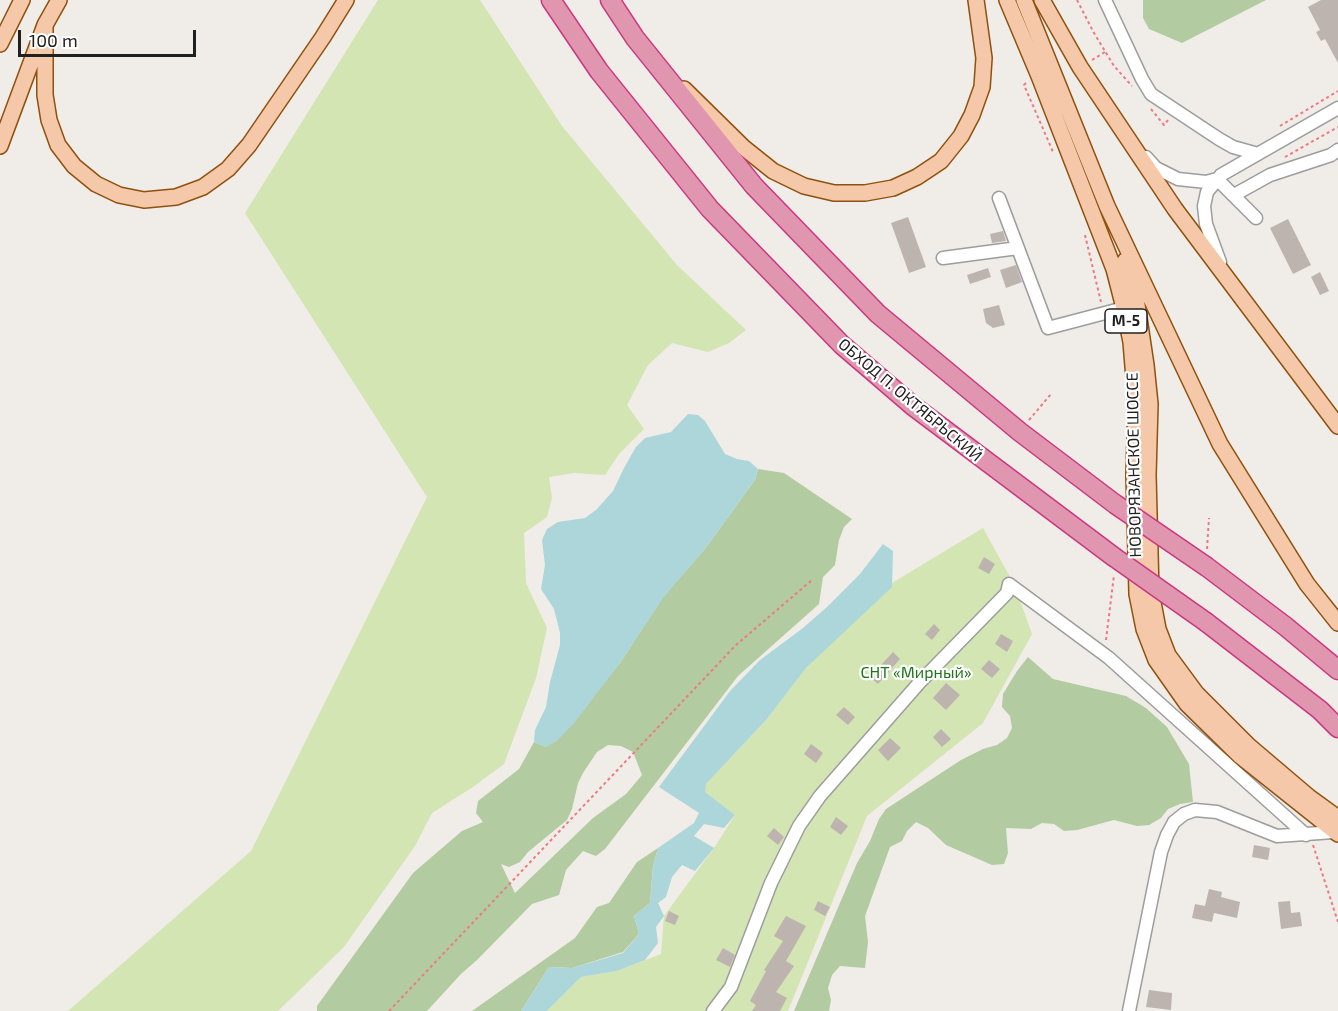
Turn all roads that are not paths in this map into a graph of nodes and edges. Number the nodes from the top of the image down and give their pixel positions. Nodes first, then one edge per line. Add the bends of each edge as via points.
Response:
1 (22, 0) edge
2 (59, 0) edge
3 (346, 0) edge
4 (551, 0) edge
5 (610, 0) edge
6 (976, 0) edge
7 (1007, 0) edge
8 (1024, 0) edge
9 (1042, 0) edge
10 (1105, 0) edge
11 (45, 25) junction
12 (0, 44) edge
13 (647, 52) junction
14 (1338, 108) edge
15 (1129, 140) junction
16 (0, 146) edge
17 (1258, 154) junction
18 (1336, 156) edge
19 (1217, 178) junction
20 (1234, 195) junction
21 (999, 198) dead end
22 (1107, 206) junction
23 (1256, 218) dead end
24 (1018, 248) junction
25 (943, 258) dead end
26 (1223, 272) junction
27 (1124, 308) junction
28 (1338, 426) edge
29 (1338, 623) edge
30 (1338, 670) edge
31 (1338, 728) edge
32 (1337, 831) edge
33 (1306, 835) junction
34 (713, 1011) edge
35 (1129, 1011) edge

1 - 12 main road
2 - 11 main road
3 - 11 main road via 249,145 228,169 203,187 176,197 144,200 118,195 96,184 74,166 58,145 45,95
4 - 31 highway, ОБХОД П. ОКТЯБРЬСКИЙ, bridge via 599,72 710,209 842,345 994,469 1206,622
5 - 13 highway
6 - 13 main road via 984,58 982,87 961,136 941,161 917,177 893,188 865,193 834,194 804,186 773,171 743,147
7 - 27 main road, НОВОРЯЗАНСКОЕ ШОССЕ / М-5 via 1114,269
8 - 22 main road
9 - 15 main road via 1080,67
10 - 17 street via 1151,94 1233,147
11 - 16 main road
13 - 30 highway, bridge via 754,186 878,314 1020,432 1207,567
14 - 17 street
15 - 19 street via 1156,168 1178,179 1206,182
15 - 26 main road
17 - 19 street
18 - 20 street via 1270,176
19 - 20 street
19 - 26 street via 1207,192 1204,206 1206,224
20 - 23 street
21 - 24 street
22 - 29 main road via 1220,444 1307,584
22 - 32 main road via 1136,298 1146,365 1150,404 1151,592 1158,629 1168,656 1196,693 1249,746 1309,797
24 - 25 street
24 - 27 street via 1048,328
26 - 28 main road
27 - 32 main road, НОВОРЯЗАНСКОЕ ШОССЕ / М-5 via 1136,403 1137,594 1156,660 1187,704 1240,756
32 - 33 street
33 - 34 street via 1103,654 1010,584 1007,593 820,796 799,826 771,883 730,987
33 - 35 street via 1278,836 1203,810 1184,814 1174,822 1161,852

